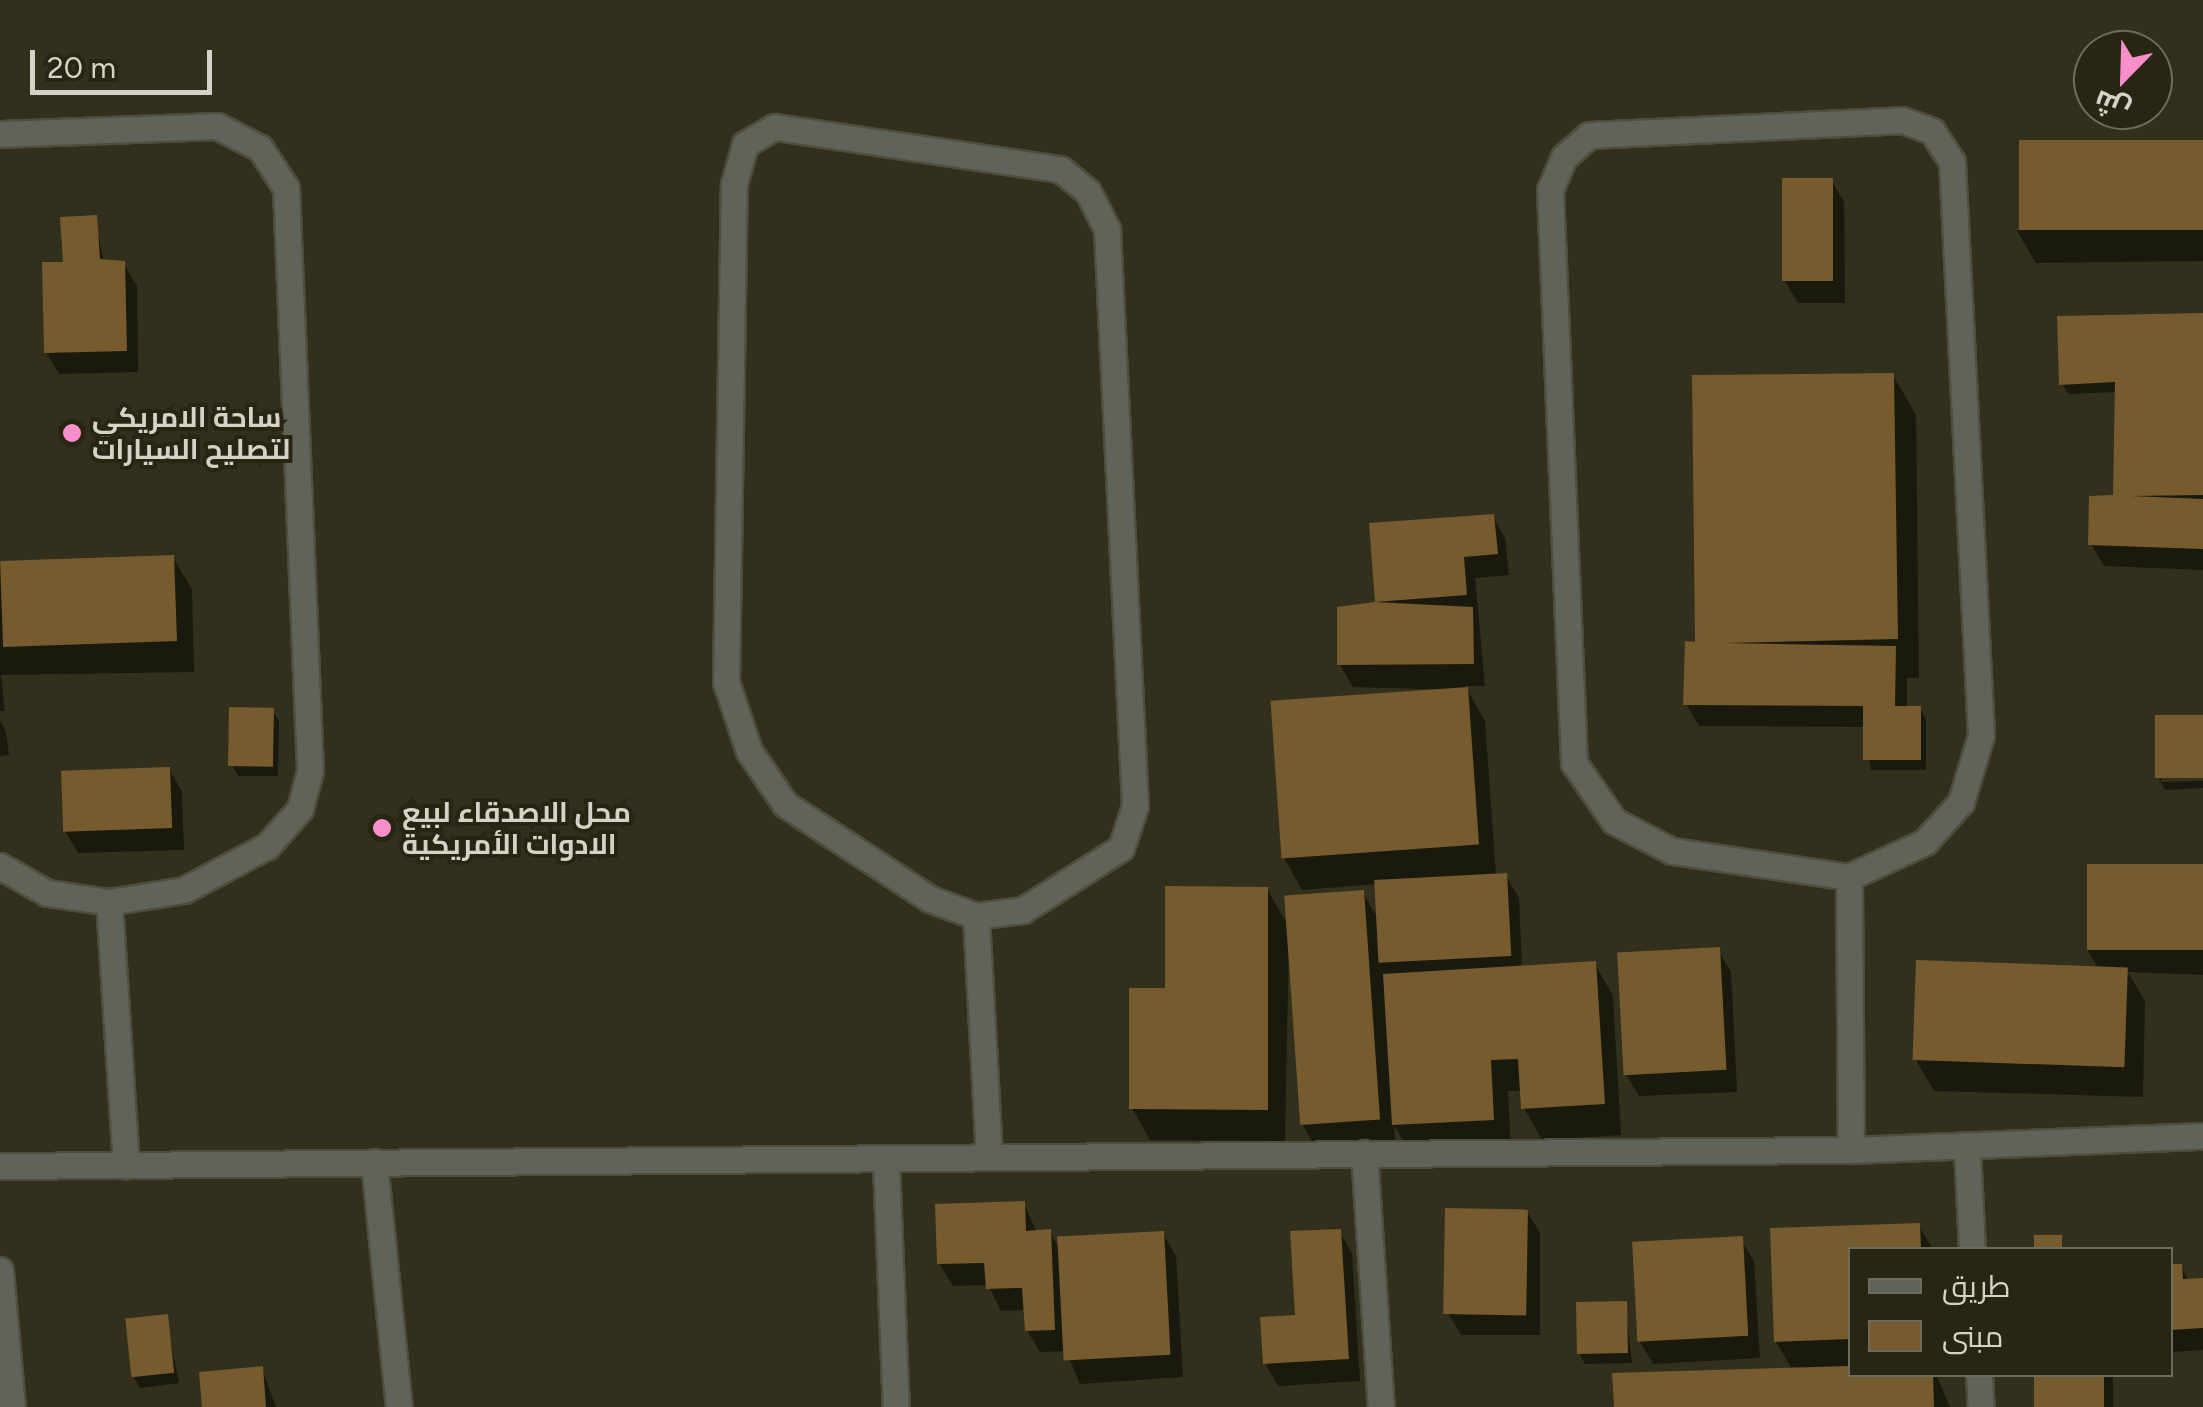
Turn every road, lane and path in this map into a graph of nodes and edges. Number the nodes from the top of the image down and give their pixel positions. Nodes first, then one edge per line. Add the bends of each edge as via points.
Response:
1 (0, 134) edge
2 (0, 866) edge
3 (1849, 877) junction
4 (109, 902) junction
5 (976, 916) junction
6 (2203, 1136) edge
7 (1966, 1148) junction
8 (1851, 1150) junction
9 (1364, 1153) junction
10 (988, 1157) junction
11 (374, 1162) junction
12 (886, 1163) junction
13 (0, 1166) edge
14 (126, 1166) junction
15 (1972, 1247) edge
16 (0, 1270) edge
17 (1979, 1377) edge
18 (12, 1407) edge
19 (398, 1407) edge
20 (896, 1407) edge
21 (1381, 1407) edge
22 (1981, 1407) edge

1 - 4 street via 216,126 260,148 286,188 310,772 300,809 267,846 184,890
2 - 4 street via 47,893
3 - 3 street via 1925,842 1960,802 1982,735 1952,162 1932,131 1902,120 1590,135 1564,157 1550,190 1574,763 1614,821 1672,851
3 - 8 street
4 - 14 street
5 - 5 street via 1022,910 1092,872 1121,848 1136,806 1107,229 1088,192 1060,168 775,128 744,144 734,184 726,682 749,751 785,804 930,899
5 - 10 street
6 - 7 street
7 - 8 street
7 - 15 street
8 - 9 street
9 - 10 street
9 - 21 street
10 - 12 street
11 - 12 street
11 - 14 street
11 - 19 street
12 - 20 street
13 - 14 street
16 - 18 street
17 - 22 street

